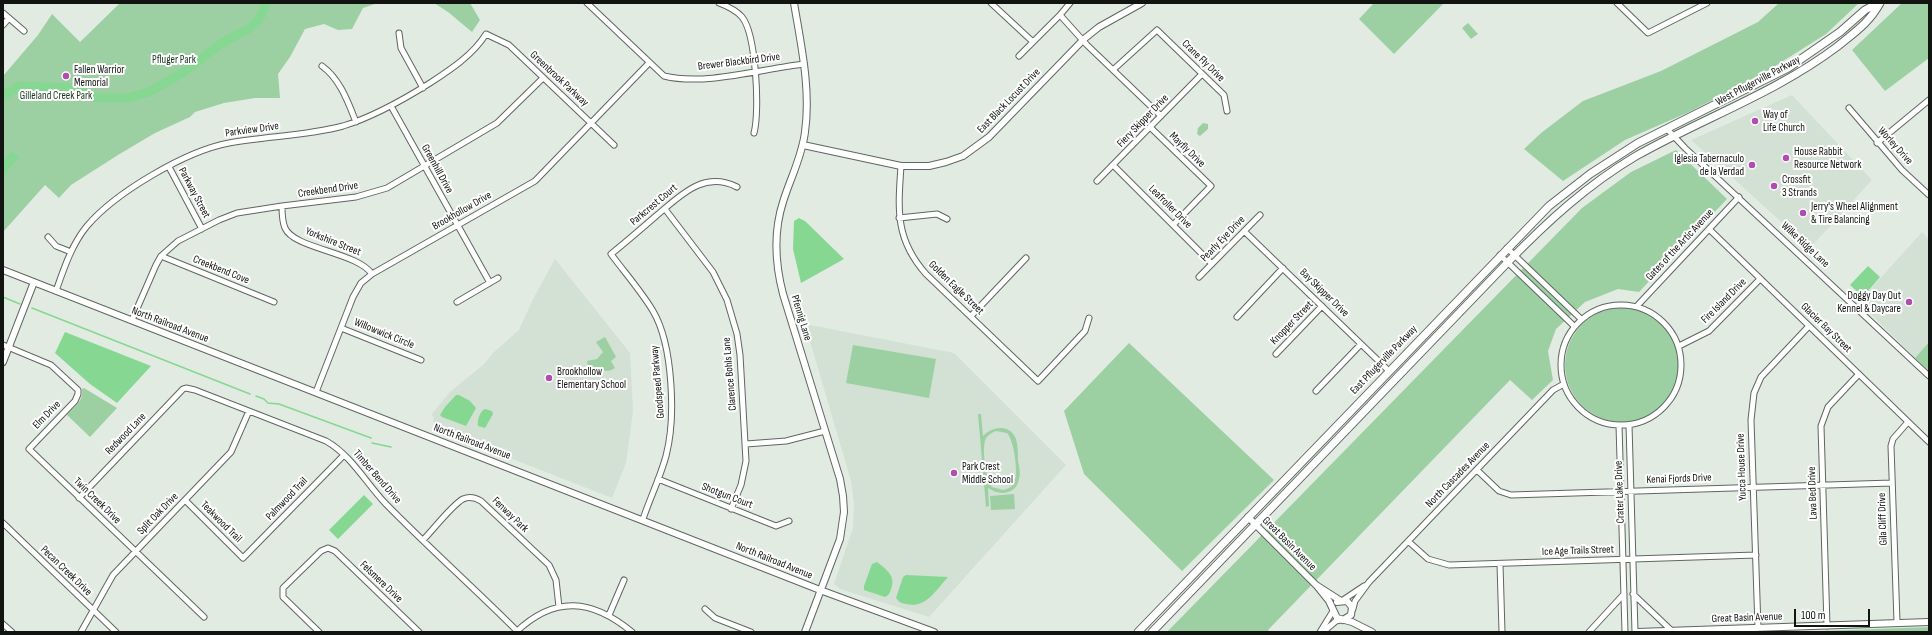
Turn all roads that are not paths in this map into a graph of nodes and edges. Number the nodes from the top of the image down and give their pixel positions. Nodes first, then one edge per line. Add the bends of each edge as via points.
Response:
1 (587, 3) edge
2 (718, 3) edge
3 (794, 3) edge
4 (1070, 3) edge
5 (1142, 3) edge
6 (1617, 3) edge
7 (1707, 3) edge
8 (1879, 3) edge
9 (993, 4) edge
10 (3, 13) edge
11 (1060, 15) junction
12 (9, 18) junction
13 (3, 25) edge
14 (24, 31) dead end
15 (399, 33) dead end
16 (486, 34) joint
17 (1083, 40) junction
18 (1034, 42) junction
19 (1019, 56) dead end
20 (649, 63) junction
21 (804, 64) junction
22 (322, 66) dead end
23 (1114, 69) junction
24 (756, 71) junction
25 (1202, 74) junction
26 (543, 78) junction
27 (423, 88) junction
28 (1929, 100) edge
29 (391, 106) junction
30 (1849, 108) dead end
31 (1227, 111) dead end
32 (1161, 116) junction
33 (356, 122) junction
34 (591, 123) junction
35 (1150, 127) junction
36 (1667, 129) junction
37 (754, 133) dead end
38 (1674, 136) junction
39 (1877, 143) junction
40 (614, 145) dead end
41 (803, 145) junction
42 (1113, 165) junction
43 (424, 166) junction
44 (901, 166) junction
45 (169, 167) junction
46 (1097, 181) dead end
47 (737, 187) dead end
48 (1929, 195) edge
49 (1739, 197) junction
50 (282, 206) junction
51 (665, 209) junction
52 (1260, 215) dead end
53 (899, 218) junction
54 (947, 219) dead end
55 (1174, 224) junction
56 (457, 225) junction
57 (202, 229) junction
58 (1709, 229) junction
59 (1244, 231) junction
60 (48, 237) dead end
61 (1507, 248) junction
62 (71, 252) junction
63 (611, 254) joint
64 (1500, 255) junction
65 (1514, 255) junction
66 (161, 256) junction
67 (1026, 258) dead end
68 (1508, 262) junction
69 (1212, 264) junction
70 (1283, 268) junction
71 (3, 270) edge
72 (372, 274) junction
73 (1199, 277) dead end
74 (498, 278) dead end
75 (1760, 279) junction
76 (34, 282) junction
77 (490, 283) junction
78 (56, 291) junction
79 (274, 302) dead end
80 (457, 302) dead end
81 (1322, 306) junction
82 (1637, 306) junction
83 (971, 316) junction
84 (1237, 317) dead end
85 (1089, 318) dead end
86 (132, 320) junction
87 (1581, 320) junction
88 (1574, 326) junction
89 (1809, 326) junction
90 (341, 328) junction
91 (1361, 344) junction
92 (6, 346) edge
93 (1679, 346) junction
94 (1276, 354) dead end
95 (420, 360) dead end
96 (3, 362) edge
97 (1389, 370) junction
98 (1859, 374) junction
99 (1929, 376) edge
100 (1564, 384) junction
101 (189, 388) joint
102 (1316, 391) dead end
103 (316, 392) junction
104 (249, 411) junction
105 (1908, 422) junction
106 (1629, 425) junction
107 (1619, 426) junction
108 (825, 431) junction
109 (1929, 442) edge
110 (746, 444) junction
111 (29, 449) joint
112 (344, 455) junction
113 (1477, 470) junction
114 (658, 480) junction
115 (1892, 483) junction
116 (1823, 484) junction
117 (1753, 486) junction
118 (1630, 491) junction
119 (1622, 492) junction
120 (79, 498) junction
121 (185, 500) junction
122 (731, 509) junction
123 (1248, 517) junction
124 (643, 519) junction
125 (789, 521) dead end
126 (3, 524) edge
127 (1255, 524) junction
128 (423, 540) junction
129 (1408, 541) junction
130 (136, 551) junction
131 (1756, 555) junction
132 (243, 558) joint
133 (1623, 559) junction
134 (1632, 559) junction
135 (1500, 564) junction
136 (624, 580) dead end
137 (1368, 583) junction
138 (1316, 585) junction
139 (820, 590) junction
140 (1624, 594) junction
141 (1633, 594) junction
142 (1342, 600) junction
143 (559, 607) junction
144 (705, 609) dead end
145 (93, 610) junction
146 (1333, 610) junction
147 (1353, 610) junction
148 (609, 615) junction
149 (204, 617) dead end
150 (1342, 620) junction
151 (1897, 622) junction
152 (1929, 622) edge
153 (3, 624) edge
154 (1828, 626) junction
155 (1363, 627) junction
156 (1758, 628) junction
157 (517, 631) edge
158 (1672, 631) junction
159 (12, 632) edge
160 (81, 632) edge
161 (116, 632) edge
162 (319, 632) edge
163 (419, 632) edge
164 (632, 632) edge
165 (751, 632) edge
166 (805, 632) edge
167 (934, 632) edge
168 (1138, 632) edge
169 (1152, 632) edge
170 (1320, 632) edge
171 (1323, 632) edge
172 (1372, 632) edge
173 (1502, 632) edge
174 (1589, 632) edge
175 (1625, 632) edge
176 (1636, 632) edge

1 - 20 street, Brewer Blackbird Drive
2 - 24 street via 736,12 746,23
3 - 21 street, Pfennig Lane
4 - 11 street
5 - 17 street, East Black Locust Drive via 1099,27
6 - 7 street via 1648,33
8 - 36 main road, West Pflugerville Parkway via 1865,10 1840,32 1788,68
8 - 38 main road, West Pflugerville Parkway via 1872,18 1795,76
9 - 18 street
10 - 12 street
11 - 17 street
11 - 18 street
12 - 13 street
12 - 14 street
15 - 27 street via 401,48
16 - 26 street, Greenbrook Parkway via 508,45
16 - 27 street, Parkview Drive via 456,66
17 - 23 street
17 - 44 street, East Black Locust Drive via 990,138 976,148 946,162 929,166
18 - 19 street
20 - 24 street, Brewer Blackbird Drive via 664,76 675,78 704,78
20 - 34 street, Brookhollow Drive
21 - 24 street, Brewer Blackbird Drive
21 - 41 street, Pfennig Lane via 807,109
22 - 33 street via 340,87
23 - 25 street, Crane Fly Drive via 1157,30
23 - 32 street
24 - 37 street via 757,118
25 - 31 street, Crane Fly Drive via 1224,95
25 - 32 street, Fiery Skipper Drive
26 - 34 street, Greenbrook Parkway
26 - 43 street, Creekbend Drive via 497,123
27 - 29 street, Parkview Drive
28 - 39 street
29 - 33 street, Parkview Drive
29 - 43 street, Greenhill Drive
30 - 39 street, Worley Drive
32 - 35 street, Fiery Skipper Drive
33 - 45 street, Parkview Drive via 326,130 214,146
34 - 40 street, Greenbrook Parkway
34 - 56 street, Brookhollow Drive via 535,181
35 - 42 street, Fiery Skipper Drive
35 - 55 street, Mayfly Drive via 1211,186
36 - 38 street, Wilke Ridge Lane
36 - 61 main road, East Pflugerville Parkway via 1638,143 1590,174 1538,216
38 - 49 street, Wilke Ridge Lane
38 - 65 main road, East Pflugerville Parkway via 1601,178 1544,224
39 - 48 street, Worley Drive
41 - 44 street, East Black Locust Drive
41 - 108 street, Pfennig Lane via 779,216 776,238 777,266 783,294
42 - 46 street, Fiery Skipper Drive
42 - 55 street, Leafroller Drive
43 - 50 street, Creekbend Drive via 387,188 356,197
43 - 56 street, Greenhill Drive
44 - 53 street, Golden Eagle Street
45 - 57 street, Parkway Street
45 - 62 street, Parkview Drive via 108,205 87,226
47 - 51 street, Parkcrest Court via 722,181 706,183 688,190
49 - 58 street, Gates of the Artic Avenue
49 - 99 street, Wilke Ridge Lane
50 - 57 street, Creekbend Drive via 237,213
50 - 72 street, Yorkshire Street via 285,228 291,235 362,264
51 - 63 street, Parkcrest Court
51 - 110 street, Clarence Bohls Lane via 713,272 727,300 740,355
52 - 59 street, Pearly Eye Drive
53 - 54 street via 937,214
53 - 83 street, Golden Eagle Street via 903,238 919,266
55 - 69 street, Leafroller Drive
56 - 72 street, Brookhollow Drive
56 - 77 street, Greenhill Drive
57 - 66 street, Creekbend Drive via 178,241
58 - 75 street, Glacier Bay Street
58 - 82 street, Gates of the Artic Avenue
59 - 69 street, Pearly Eye Drive
59 - 70 street, Bay Skipper Drive
60 - 62 street via 56,246
61 - 64 main road, East Pflugerville Parkway
61 - 65 street
62 - 78 street, Parkview Drive
63 - 114 street, Goodspeed Parkway via 653,311 666,346 671,424 668,448
64 - 68 street
64 - 97 main road, East Pflugerville Parkway
65 - 68 main road, East Pflugerville Parkway
65 - 87 street
66 - 79 street, Creekbend Cove
66 - 86 street, Creekbend Drive
67 - 83 street
68 - 88 street
68 - 127 main road, East Pflugerville Parkway
69 - 73 street, Pearly Eye Drive
70 - 81 street, Bay Skipper Drive
70 - 84 street
71 - 76 street, North Railroad Avenue
72 - 90 street, Brookhollow Drive via 356,290
74 - 77 street
75 - 89 street, Glacier Bay Street
75 - 93 street, Fire Island Drive via 1709,331
76 - 78 street, North Railroad Avenue
76 - 92 street
77 - 80 street
78 - 86 street, North Railroad Avenue
81 - 91 street, Bay Skipper Drive
81 - 94 street, Knopper Street
82 - 87 street via 1619,304 1602,307
82 - 93 street via 1664,321 1672,330
83 - 85 street, Golden Eagle Street via 1038,381 1085,331
86 - 103 street, North Railroad Avenue
87 - 88 street
88 - 100 street via 1562,352 1561,373
89 - 98 street, Glacier Bay Street
89 - 117 street, Yucca House Drive via 1764,374 1754,393 1751,420
90 - 95 street, Willowwick Circle
90 - 103 street, Brookhollow Drive
91 - 97 street, Bay Skipper Drive
91 - 102 street
92 - 96 street
92 - 111 street, Elm Drive via 51,365 76,386 78,394 75,401
93 - 106 street via 1681,375 1670,400 1652,417
97 - 123 main road, East Pflugerville Parkway
98 - 105 street, Glacier Bay Street
98 - 116 street, Lava Bed Drive via 1828,407 1822,422 1820,431
100 - 107 street via 1571,398 1588,415
100 - 113 street, North Cascades Avenue via 1553,390
101 - 104 street, Timber Bend Drive
101 - 120 street, Redwood Lane via 184,390
103 - 124 street, North Railroad Avenue
104 - 112 street, Timber Bend Drive via 326,442
104 - 121 street, Split Oak Drive via 231,452
105 - 109 street, Glacier Bay Street
105 - 115 street, Gila Cliff Drive via 1891,444
106 - 107 street
106 - 118 street, Crater Lake Drive
107 - 119 street, Crater Lake Drive
108 - 110 street via 786,442
108 - 139 street, Pfennig Lane via 840,479 844,512 840,539
110 - 122 street, Clarence Bohls Lane via 743,477
111 - 120 street, Twin Creek Drive
112 - 128 street, Timber Bend Drive via 377,495
112 - 132 street, Palmwood Trail
113 - 119 street, Kenai Fjords Drive via 1499,491 1508,495
113 - 129 street, North Cascades Avenue
114 - 122 street, Shotgun Court
114 - 124 street, Goodspeed Parkway
115 - 116 street, Kenai Fjords Drive
115 - 151 street, Gila Cliff Drive
116 - 117 street, Kenai Fjords Drive
116 - 154 street, Lava Bed Drive
117 - 118 street, Kenai Fjords Drive
117 - 131 street, Yucca House Drive
118 - 119 street, Kenai Fjords Drive
118 - 134 street, Crater Lake Drive
119 - 133 street, Crater Lake Drive
120 - 130 street, Twin Creek Drive
121 - 130 street, Split Oak Drive
121 - 132 street, Teakwood Trail
122 - 125 street, Shotgun Court via 776,526
123 - 127 street, Great Basin Avenue
123 - 168 main road, East Pflugerville Parkway
124 - 139 street, North Railroad Avenue
126 - 145 street, Pecan Creek Drive
127 - 138 street, Great Basin Avenue
127 - 169 main road, East Pflugerville Parkway
128 - 143 street, Fenway Park via 462,500 470,497 481,501 549,565 556,580
128 - 157 street, Timber Bend Drive
129 - 135 street, Ice Age Trails Street via 1423,556 1441,564
129 - 137 street, North Cascades Avenue
130 - 145 street, Split Oak Drive via 113,575
130 - 149 street, Twin Creek Drive
131 - 134 street, Ice Age Trails Street
131 - 156 street, Yucca House Drive
133 - 134 street, Ice Age Trails Street
133 - 135 street, Ice Age Trails Street
133 - 140 street, Crater Lake Drive
134 - 141 street, Crater Lake Drive
135 - 173 street
136 - 148 street
137 - 142 street, North Cascades Avenue
137 - 147 street, North Cascades Avenue via 1355,601
138 - 142 street, Great Basin Avenue
138 - 146 street, Great Basin Avenue
139 - 166 street, Pfennig Lane
139 - 167 street, North Railroad Avenue
140 - 174 street
140 - 175 street, Crater Lake Drive
141 - 158 street
141 - 176 street, Crater Lake Drive
142 - 146 street via 1336,603
142 - 147 street via 1350,604
143 - 148 street via 581,606
143 - 157 street via 538,615
144 - 165 street via 715,618
145 - 160 street, Split Oak Drive
145 - 161 street, Pecan Creek Drive
146 - 150 street via 1335,616
146 - 170 street
147 - 150 street via 1349,618
147 - 155 street via 1355,619
148 - 164 street
150 - 155 street
150 - 171 street via 1336,621
151 - 152 street, Great Basin Avenue
151 - 154 street, Great Basin Avenue
153 - 159 street
154 - 156 street, Great Basin Avenue
155 - 172 street
156 - 158 street, Great Basin Avenue
158 - 176 street, Great Basin Avenue
162 - 163 street, Felsmere Drive via 282,596 282,592 283,588 321,551 328,548 335,551

